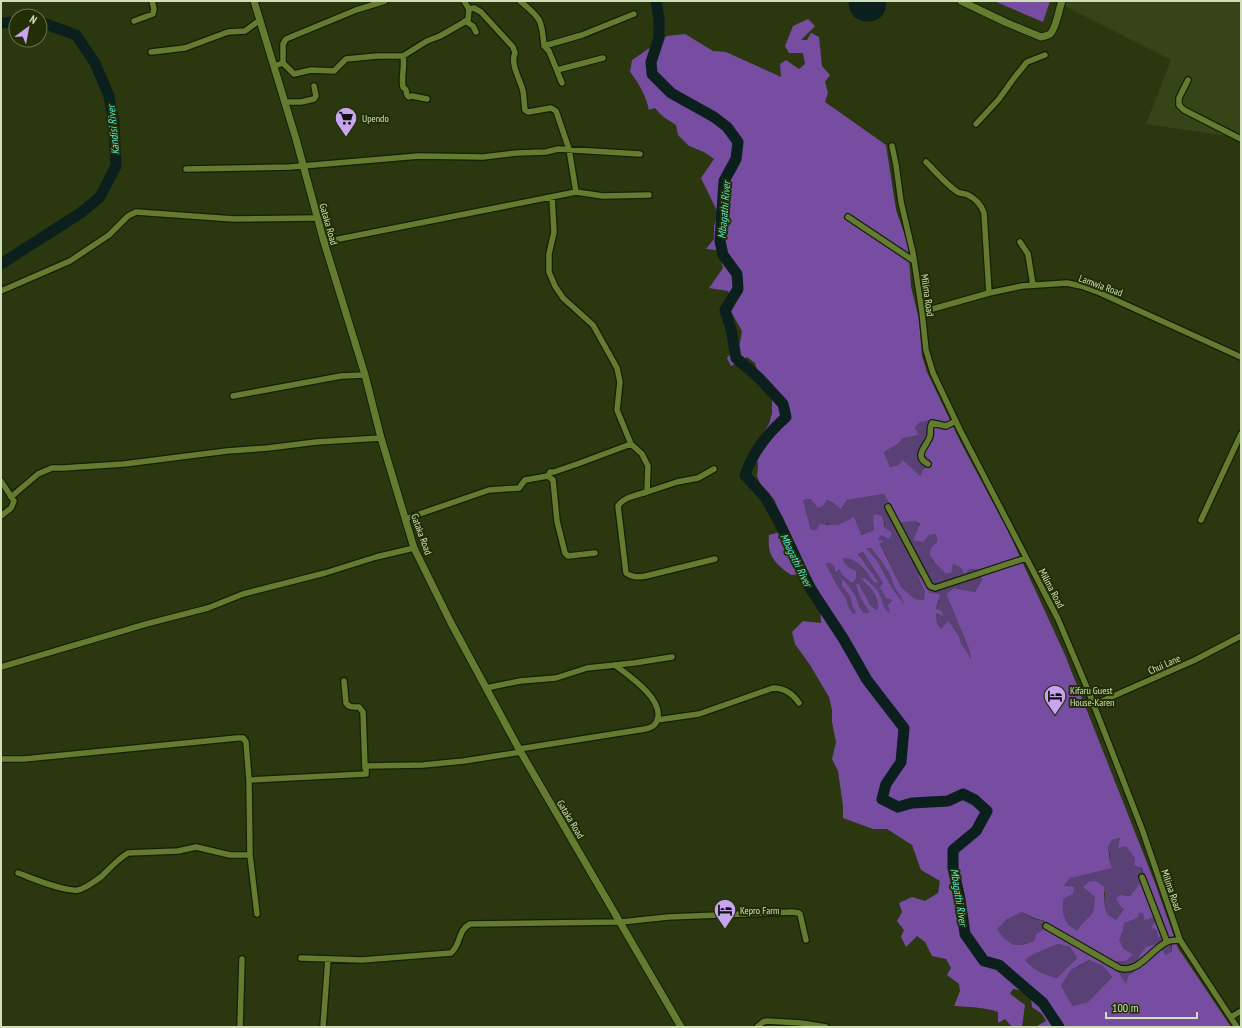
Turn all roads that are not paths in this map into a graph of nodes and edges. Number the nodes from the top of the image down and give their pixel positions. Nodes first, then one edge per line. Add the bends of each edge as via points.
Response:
1 (152, 1) edge
2 (254, 1) edge
3 (385, 1) edge
4 (464, 1) edge
5 (520, 1) edge
6 (961, 1) edge
7 (1062, 1) edge
8 (469, 9) junction
9 (634, 14) dead end
10 (260, 20) junction
11 (134, 21) dead end
12 (453, 28) junction
13 (476, 32) dead end
14 (544, 46) junction
15 (151, 52) dead end
16 (1045, 55) dead end
17 (403, 56) junction
18 (603, 58) dead end
19 (283, 63) junction
20 (274, 66) junction
21 (557, 70) junction
22 (1188, 80) dead end
23 (562, 83) dead end
24 (314, 86) dead end
25 (427, 99) dead end
26 (285, 102) junction
27 (976, 124) dead end
28 (1241, 139) edge
29 (892, 146) dead end
30 (569, 149) junction
31 (640, 154) dead end
32 (926, 162) dead end
33 (302, 165) junction
34 (186, 169) dead end
35 (576, 192) junction
36 (649, 195) dead end
37 (552, 197) junction
38 (848, 217) dead end
39 (317, 218) junction
40 (324, 242) junction
41 (1020, 242) dead end
42 (914, 261) junction
43 (1032, 285) junction
44 (1, 291) edge
45 (989, 293) junction
46 (922, 312) junction
47 (1241, 357) edge
48 (365, 375) junction
49 (233, 396) dead end
50 (956, 421) junction
51 (1241, 434) edge
52 (381, 438) junction
53 (632, 444) junction
54 (928, 464) dead end
55 (714, 469) dead end
56 (548, 476) junction
57 (1, 481) edge
58 (647, 492) junction
59 (11, 497) junction
60 (888, 507) dead end
61 (1, 516) edge
62 (405, 519) junction
63 (1201, 520) dead end
64 (414, 548) junction
65 (596, 553) dead end
66 (1026, 558) junction
67 (715, 559) dead end
68 (1241, 636) edge
69 (672, 658) dead end
70 (615, 665) junction
71 (1, 667) edge
72 (344, 681) dead end
73 (486, 688) junction
74 (799, 703) dead end
75 (1094, 705) junction
76 (657, 720) junction
77 (520, 750) junction
78 (1, 759) edge
79 (366, 774) junction
80 (249, 780) junction
81 (250, 855) junction
82 (18, 873) dead end
83 (1142, 877) dead end
84 (257, 914) dead end
85 (621, 922) junction
86 (1046, 926) dead end
87 (806, 940) dead end
88 (1180, 940) junction
89 (1167, 942) junction
90 (301, 958) dead end
91 (242, 959) dead end
92 (328, 959) junction
93 (1241, 1011) edge
94 (1231, 1017) junction
95 (240, 1027) edge
96 (323, 1027) edge
97 (681, 1027) edge
98 (757, 1027) edge
99 (826, 1027) edge
100 (1237, 1027) edge

1 - 11 street via 153,14
2 - 10 street, Gataka Road
3 - 19 street via 286,39 283,44
4 - 8 street
5 - 14 street via 535,13 540,22
6 - 7 street via 1041,37 1051,34 1054,29
8 - 12 street via 468,20
8 - 30 street via 474,8 481,12 513,47 525,110 528,112 554,109
9 - 14 street via 582,35
10 - 15 street via 245,31 228,32 185,48
10 - 20 street, Gataka Road
12 - 13 street via 465,22 473,26
12 - 17 street
14 - 21 street via 549,51
16 - 27 street via 1027,62
17 - 19 street via 346,59 334,71 311,70 294,74
17 - 25 street via 402,78 407,95
18 - 21 street
19 - 20 street
20 - 26 street, Gataka Road
21 - 23 street
22 - 28 street via 1179,98 1179,105
24 - 26 street via 314,99
26 - 33 street, Gataka Road
29 - 42 street, Milima Road
30 - 31 street
30 - 33 street via 483,157 419,156
30 - 35 street
32 - 45 street via 957,192 982,205
33 - 34 street
33 - 39 street, Gataka Road
35 - 36 street via 603,196
35 - 37 street
37 - 40 street
37 - 53 street via 554,232 549,254 549,272 563,298 593,325 617,368 620,382 617,410
38 - 42 street
39 - 40 street, Gataka Road
39 - 44 street via 234,219 136,212 128,216 109,235 70,261
40 - 48 street, Gataka Road
41 - 43 street via 1028,254
42 - 46 street, Milima Road
43 - 45 street, Lamwia Road
43 - 47 street, Lamwia Road via 1082,286
45 - 46 street, Lamwia Road
46 - 50 street, Milima Road via 928,362
48 - 49 street via 341,376
48 - 52 street, Gataka Road
50 - 54 street via 946,426 932,423 930,436 921,453
50 - 66 street, Milima Road
51 - 63 street
52 - 59 street via 227,451 124,464 52,468 38,474
52 - 62 street, Gataka Road
53 - 56 street via 550,472
53 - 58 street via 642,454 648,466
55 - 58 street via 698,478
56 - 62 street via 525,480 519,488 489,490
56 - 65 street via 552,480 557,521 565,553 568,556
57 - 59 street
58 - 67 street via 621,501 618,506 626,573 636,577 646,576
59 - 61 street via 13,504
60 - 66 street via 932,588
62 - 64 street, Gataka Road
64 - 71 street via 243,594 208,608
64 - 73 street, Gataka Road
66 - 75 street, Milima Road via 1058,619
68 - 75 street, Chui Lane via 1195,660
69 - 70 street
70 - 73 street via 587,668 556,678 520,681
70 - 76 street via 652,698 657,707
72 - 79 street via 347,705 359,707 363,712
73 - 77 street, Gataka Road
74 - 76 street via 790,693 773,688 699,714
75 - 88 street, Milima Road via 1142,829
76 - 77 street via 650,728
77 - 79 street via 464,761 366,766
77 - 85 street, Gataka Road
78 - 80 street via 243,738 246,742
79 - 80 street
80 - 81 street
81 - 82 street via 230,855 196,847 178,851 128,854 100,877 77,890 42,882
81 - 84 street
83 - 89 street
85 - 87 street via 668,917 797,913 800,914
85 - 92 street via 470,924 461,932 458,946 452,952 362,960
85 - 97 street, Gataka Road
86 - 89 street via 1126,970 1134,968
88 - 89 street
88 - 94 street, Milima Road
90 - 92 street
91 - 95 street
92 - 96 street
93 - 94 street
94 - 100 street, Milima Road
98 - 99 street via 767,1021

